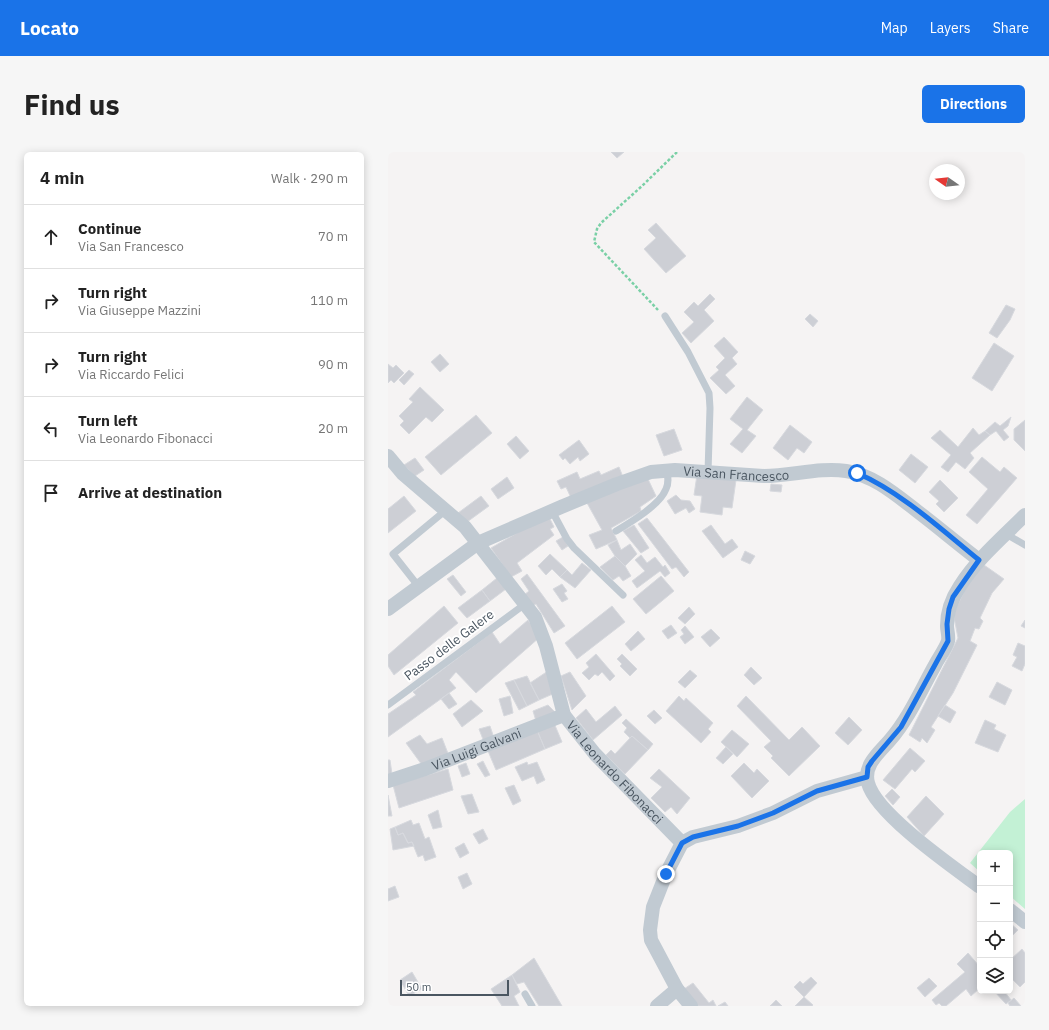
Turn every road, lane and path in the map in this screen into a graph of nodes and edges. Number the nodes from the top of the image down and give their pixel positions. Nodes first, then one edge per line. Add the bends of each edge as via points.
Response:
1 (677, 152) edge
2 (665, 316) joint
3 (388, 456) edge
4 (667, 471) junction
5 (708, 472) junction
6 (446, 510) junction
7 (552, 511) junction
8 (1025, 515) edge
9 (616, 531) dead end
10 (1006, 534) junction
11 (478, 543) junction
12 (1025, 546) edge
13 (979, 560) junction
14 (419, 587) junction
15 (623, 595) dead end
16 (525, 604) junction
17 (388, 609) edge
18 (388, 705) edge
19 (564, 715) junction
20 (867, 777) junction
21 (388, 781) edge
22 (682, 843) junction
23 (979, 886) edge
24 (1013, 912) edge
25 (1025, 922) edge
26 (677, 989) junction
27 (525, 994) dead end
28 (532, 1006) edge
29 (657, 1006) edge
30 (691, 1006) edge

1 - 2 path via 601,223 594,242
2 - 5 lane via 709,392
3 - 6 street, Via Leonardo Fibonacci via 404,474
4 - 5 street, Via San Francesco
4 - 7 street, Via San Francesco via 651,472
4 - 9 lane via 669,480 661,496 638,518
5 - 13 street, Via San Francesco via 770,476 832,470 857,473 881,484
6 - 11 street, Via Leonardo Fibonacci
6 - 14 lane via 393,554
7 - 11 street, Via San Francesco
7 - 15 lane via 574,548
8 - 10 street
10 - 12 lane
10 - 13 street
11 - 14 street, Via San Francesco
11 - 16 street, Via Leonardo Fibonacci
13 - 20 street via 953,597 947,624 948,641 901,727 868,767
14 - 17 street, Via San Francesco
16 - 18 lane, Passo delle Galere
16 - 19 street, Via Leonardo Fibonacci via 535,617 546,646
19 - 21 street, Via Luigi Galvani
19 - 22 street, Via Leonardo Fibonacci via 595,754
20 - 22 street via 817,791 773,813 738,826 693,837
20 - 23 street via 872,795 890,814
22 - 26 street via 653,907 650,930 651,940
24 - 25 street
26 - 29 street
26 - 30 street
27 - 28 lane

